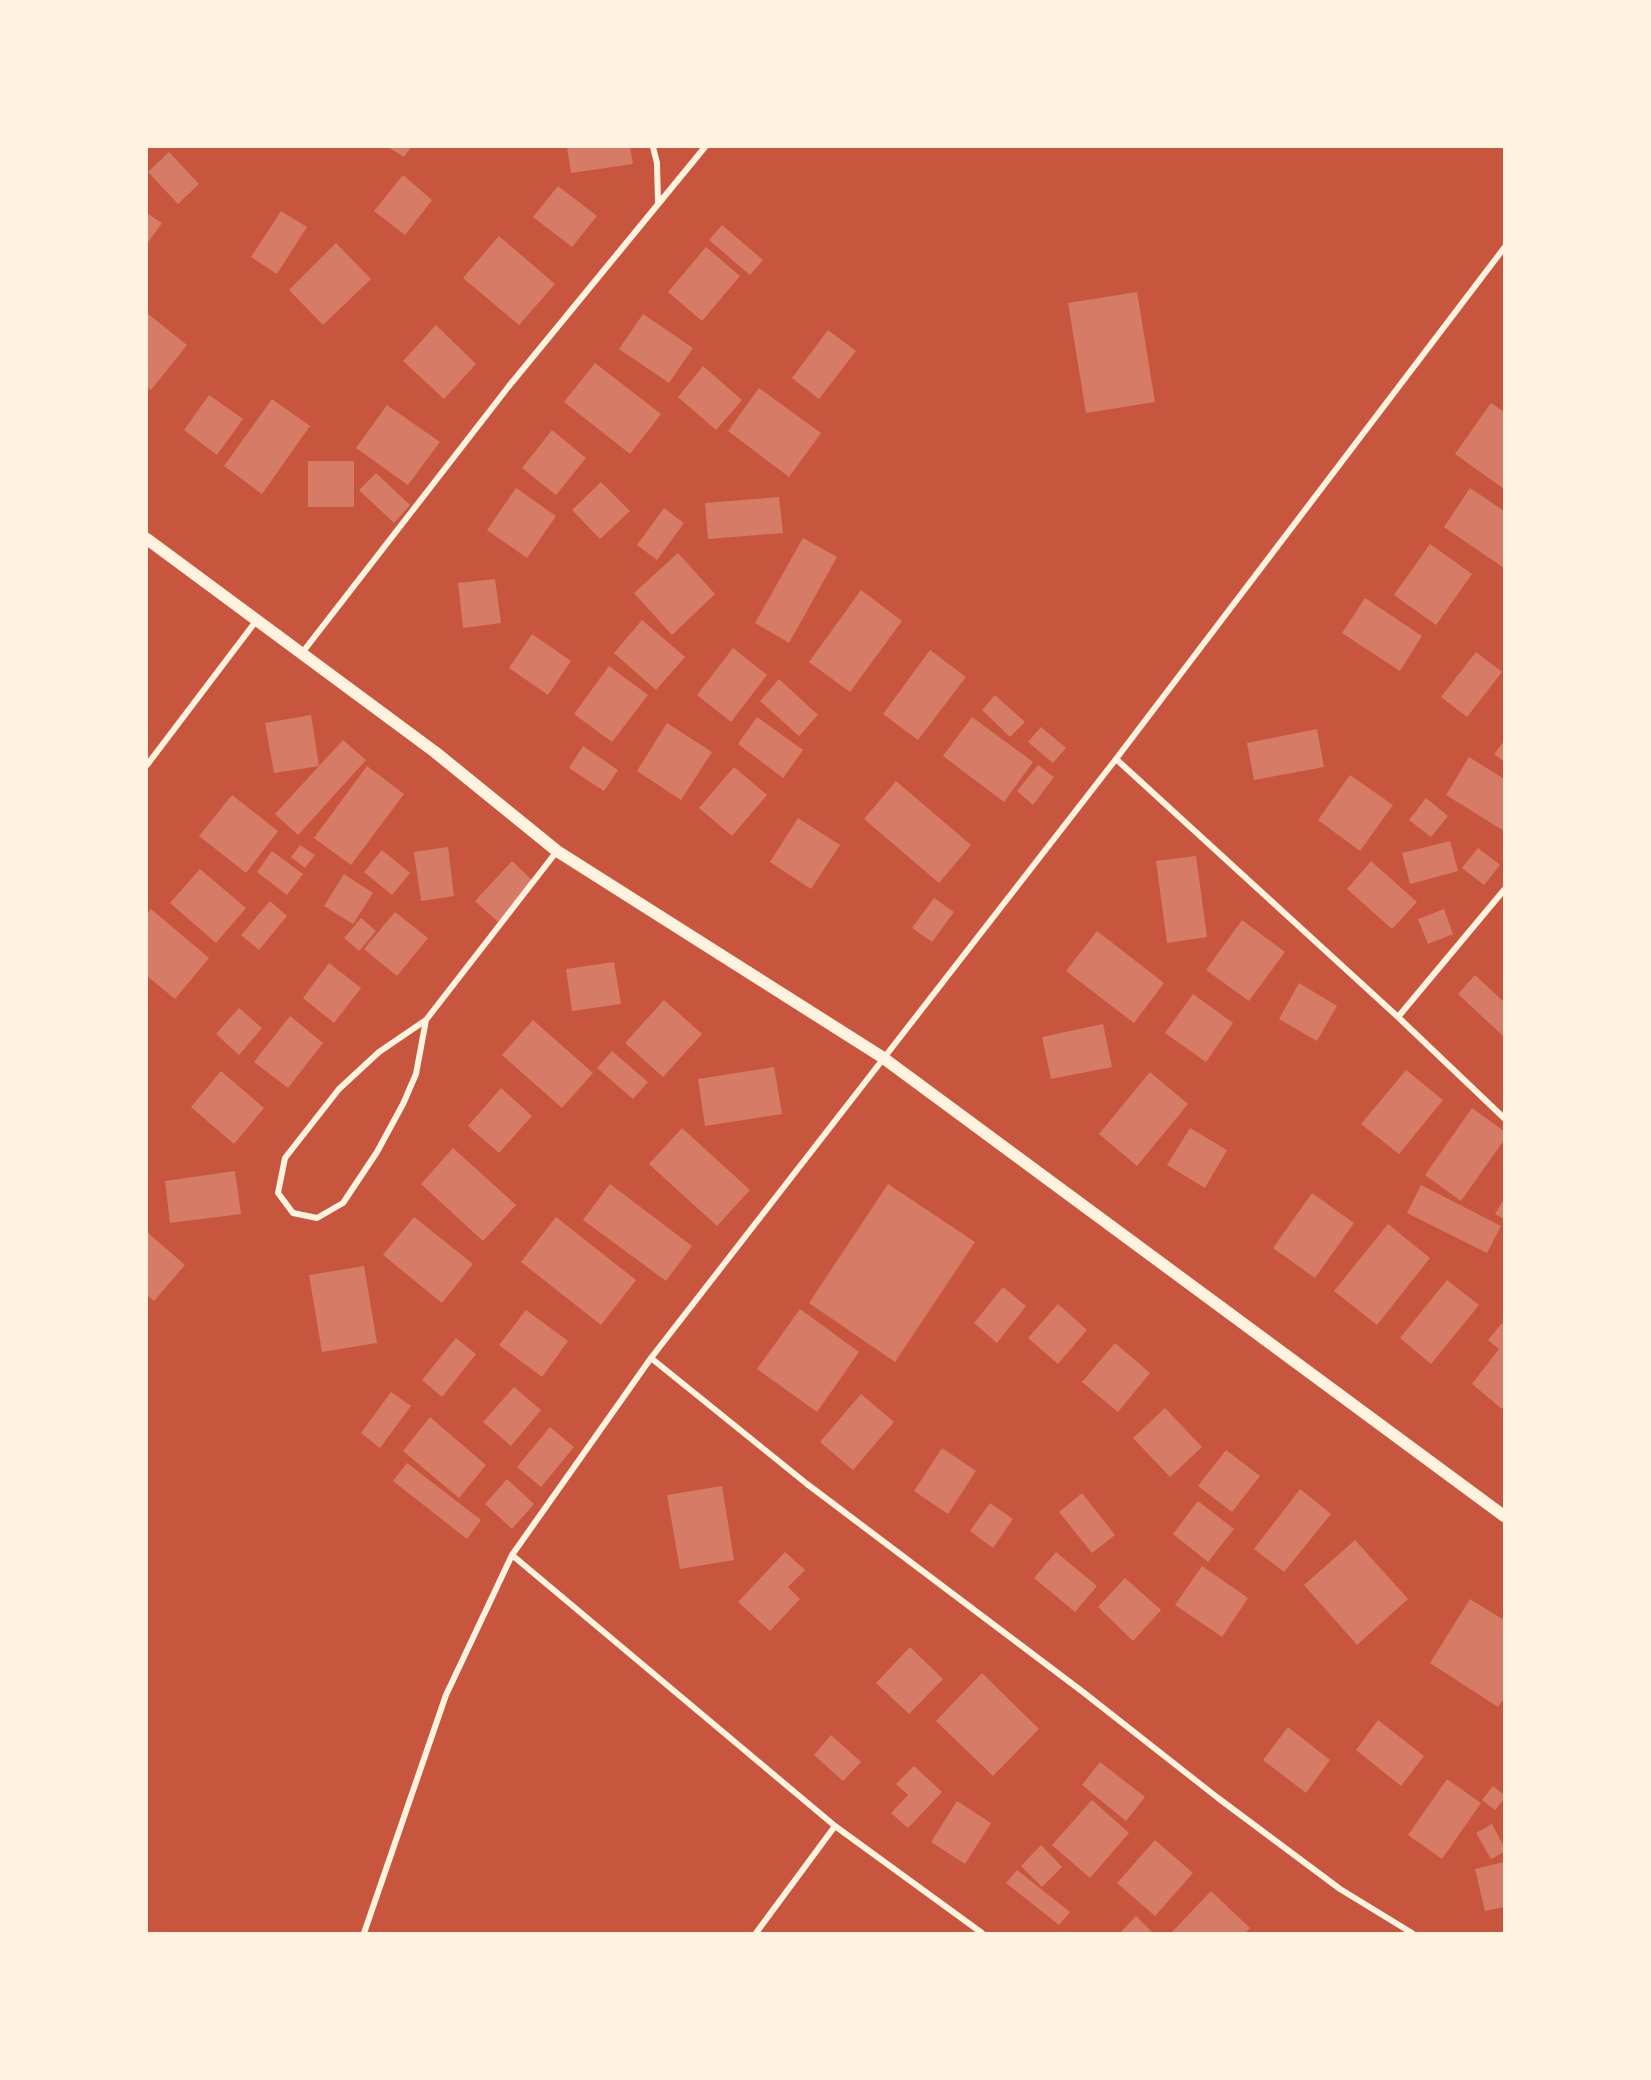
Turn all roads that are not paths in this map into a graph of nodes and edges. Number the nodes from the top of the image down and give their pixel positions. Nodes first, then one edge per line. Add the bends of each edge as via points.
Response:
1 (653, 147) edge
2 (705, 147) edge
3 (658, 204) junction
4 (1504, 248) edge
5 (147, 539) edge
6 (256, 621) junction
7 (301, 654) junction
8 (1116, 759) junction
9 (147, 765) edge
10 (557, 851) junction
11 (1504, 890) edge
12 (1398, 1017) junction
13 (426, 1020) junction
14 (882, 1058) junction
15 (1504, 1118) edge
16 (651, 1358) junction
17 (1504, 1516) edge
18 (512, 1555) junction
19 (835, 1826) junction
20 (364, 1933) edge
21 (756, 1933) edge
22 (982, 1933) edge
23 (1412, 1933) edge

1 - 3 street
2 - 3 street
3 - 7 street via 509,386
4 - 8 street
5 - 6 main road
6 - 7 main road
6 - 9 street
7 - 10 main road via 435,752
8 - 12 street
8 - 14 street
10 - 13 street
10 - 14 main road
11 - 12 street
12 - 15 street
13 - 13 street via 379,1052 339,1089 285,1158 278,1193 293,1213 316,1218 343,1203 403,1104 416,1074
14 - 16 street
14 - 17 main road
16 - 18 street
16 - 23 street via 807,1484 1218,1798 1340,1889
18 - 19 street
18 - 20 street via 446,1695
19 - 21 street
19 - 22 street

